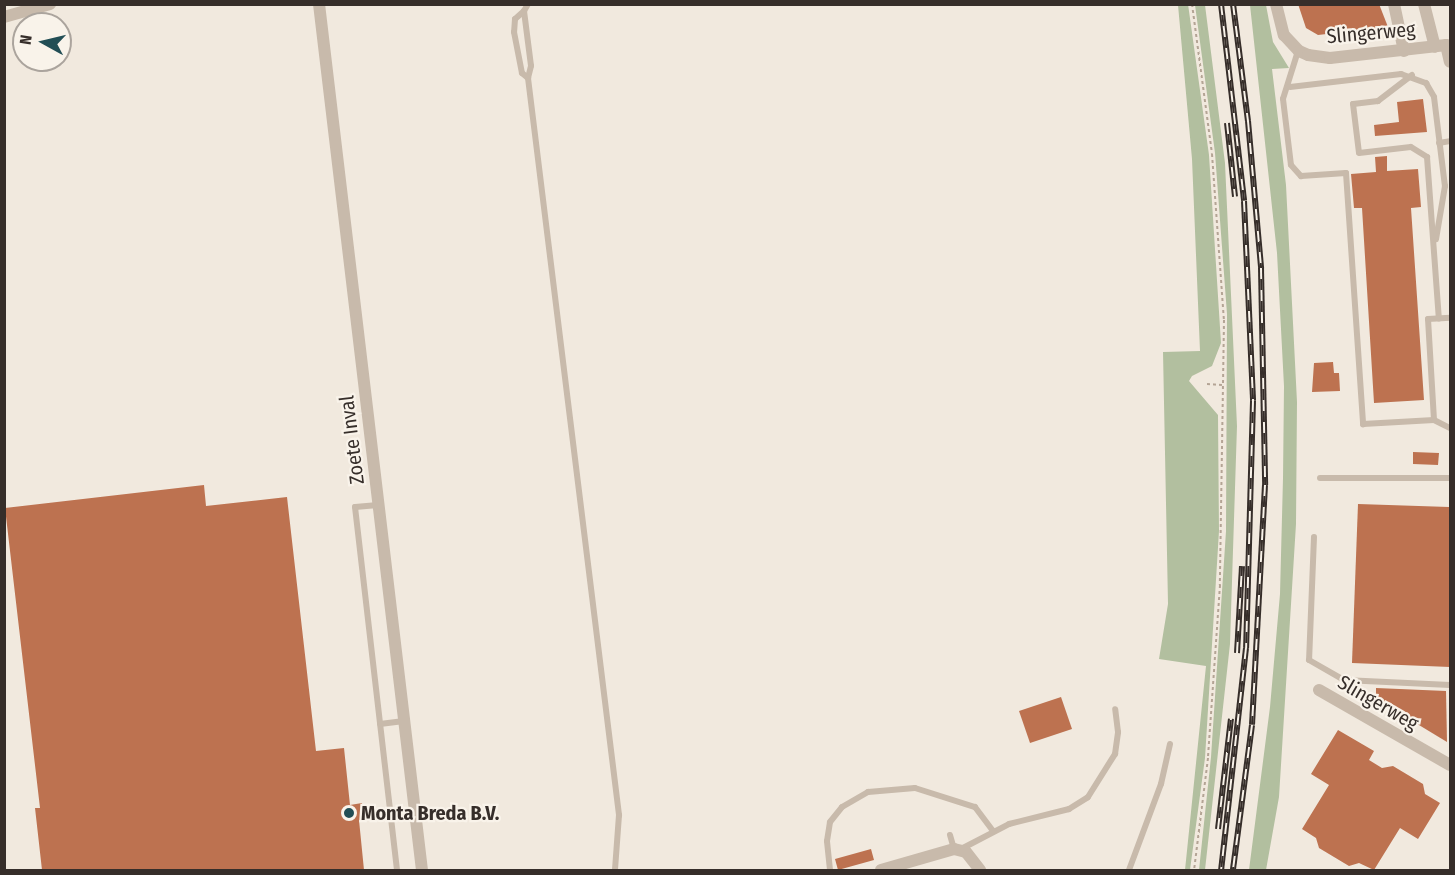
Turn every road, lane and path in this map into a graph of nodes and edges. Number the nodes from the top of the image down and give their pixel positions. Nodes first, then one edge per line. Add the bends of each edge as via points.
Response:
1 (50, 4) edge
2 (320, 4) edge
3 (528, 4) edge
4 (1192, 4) edge
5 (1276, 4) edge
6 (1394, 4) edge
7 (1424, 4) edge
8 (524, 11) junction
9 (4, 17) edge
10 (1444, 45) edge
11 (1299, 51) junction
12 (1404, 51) junction
13 (1450, 62) edge
14 (1412, 75) junction
15 (528, 78) junction
16 (1290, 87) junction
17 (1450, 141) edge
18 (1440, 143) junction
19 (1435, 249) junction
20 (1450, 318) edge
21 (1439, 319) junction
22 (1207, 384) dead end
23 (1222, 384) junction
24 (1434, 420) junction
25 (1450, 428) edge
26 (1320, 478) dead end
27 (1450, 478) edge
28 (379, 505) junction
29 (1314, 537) dead end
30 (1450, 685) edge
31 (1319, 690) dead end
32 (1115, 709) dead end
33 (404, 722) junction
34 (380, 724) junction
35 (1170, 744) dead end
36 (1450, 765) edge
37 (993, 831) junction
38 (950, 836) dead end
39 (957, 849) junction
40 (397, 870) edge
41 (422, 870) edge
42 (615, 870) edge
43 (830, 870) edge
44 (881, 870) edge
45 (980, 870) edge
46 (1129, 870) edge
47 (1194, 870) edge

1 - 9 street
2 - 28 street, Zoete Inval
3 - 8 lane
4 - 23 path via 1217,205 1224,303
5 - 11 street, Slingerweg via 1284,35
6 - 12 street
7 - 10 street
8 - 15 lane via 531,66
8 - 15 lane via 515,19 514,32 522,73
10 - 12 street, Slingerweg
10 - 13 street
11 - 12 street, Slingerweg via 1330,58
11 - 16 lane
14 - 16 lane
14 - 18 lane via 1422,79 1432,92
14 - 19 lane via 1378,100 1353,104 1359,153 1411,147 1423,152 1429,163
15 - 42 lane via 619,814
16 - 24 lane via 1283,103 1292,168 1305,176 1346,173 1363,424
17 - 18 lane
18 - 19 lane via 1445,186
19 - 21 lane
20 - 21 lane
21 - 24 lane via 1428,319
22 - 23 path
23 - 47 path via 1220,585 1208,758
24 - 25 lane
26 - 27 lane
28 - 33 street, Zoete Inval
28 - 34 lane via 355,507
29 - 30 lane via 1309,660 1344,680
31 - 36 street, Slingerweg
32 - 37 lane via 1115,754 1088,797 1069,809 1027,818
33 - 34 lane
33 - 41 street, Zoete Inval
34 - 40 lane
35 - 46 lane via 1161,784
37 - 39 lane
37 - 43 lane via 975,807 915,788 877,790 853,798 834,814 827,830
38 - 39 lane
39 - 44 street
39 - 45 street

